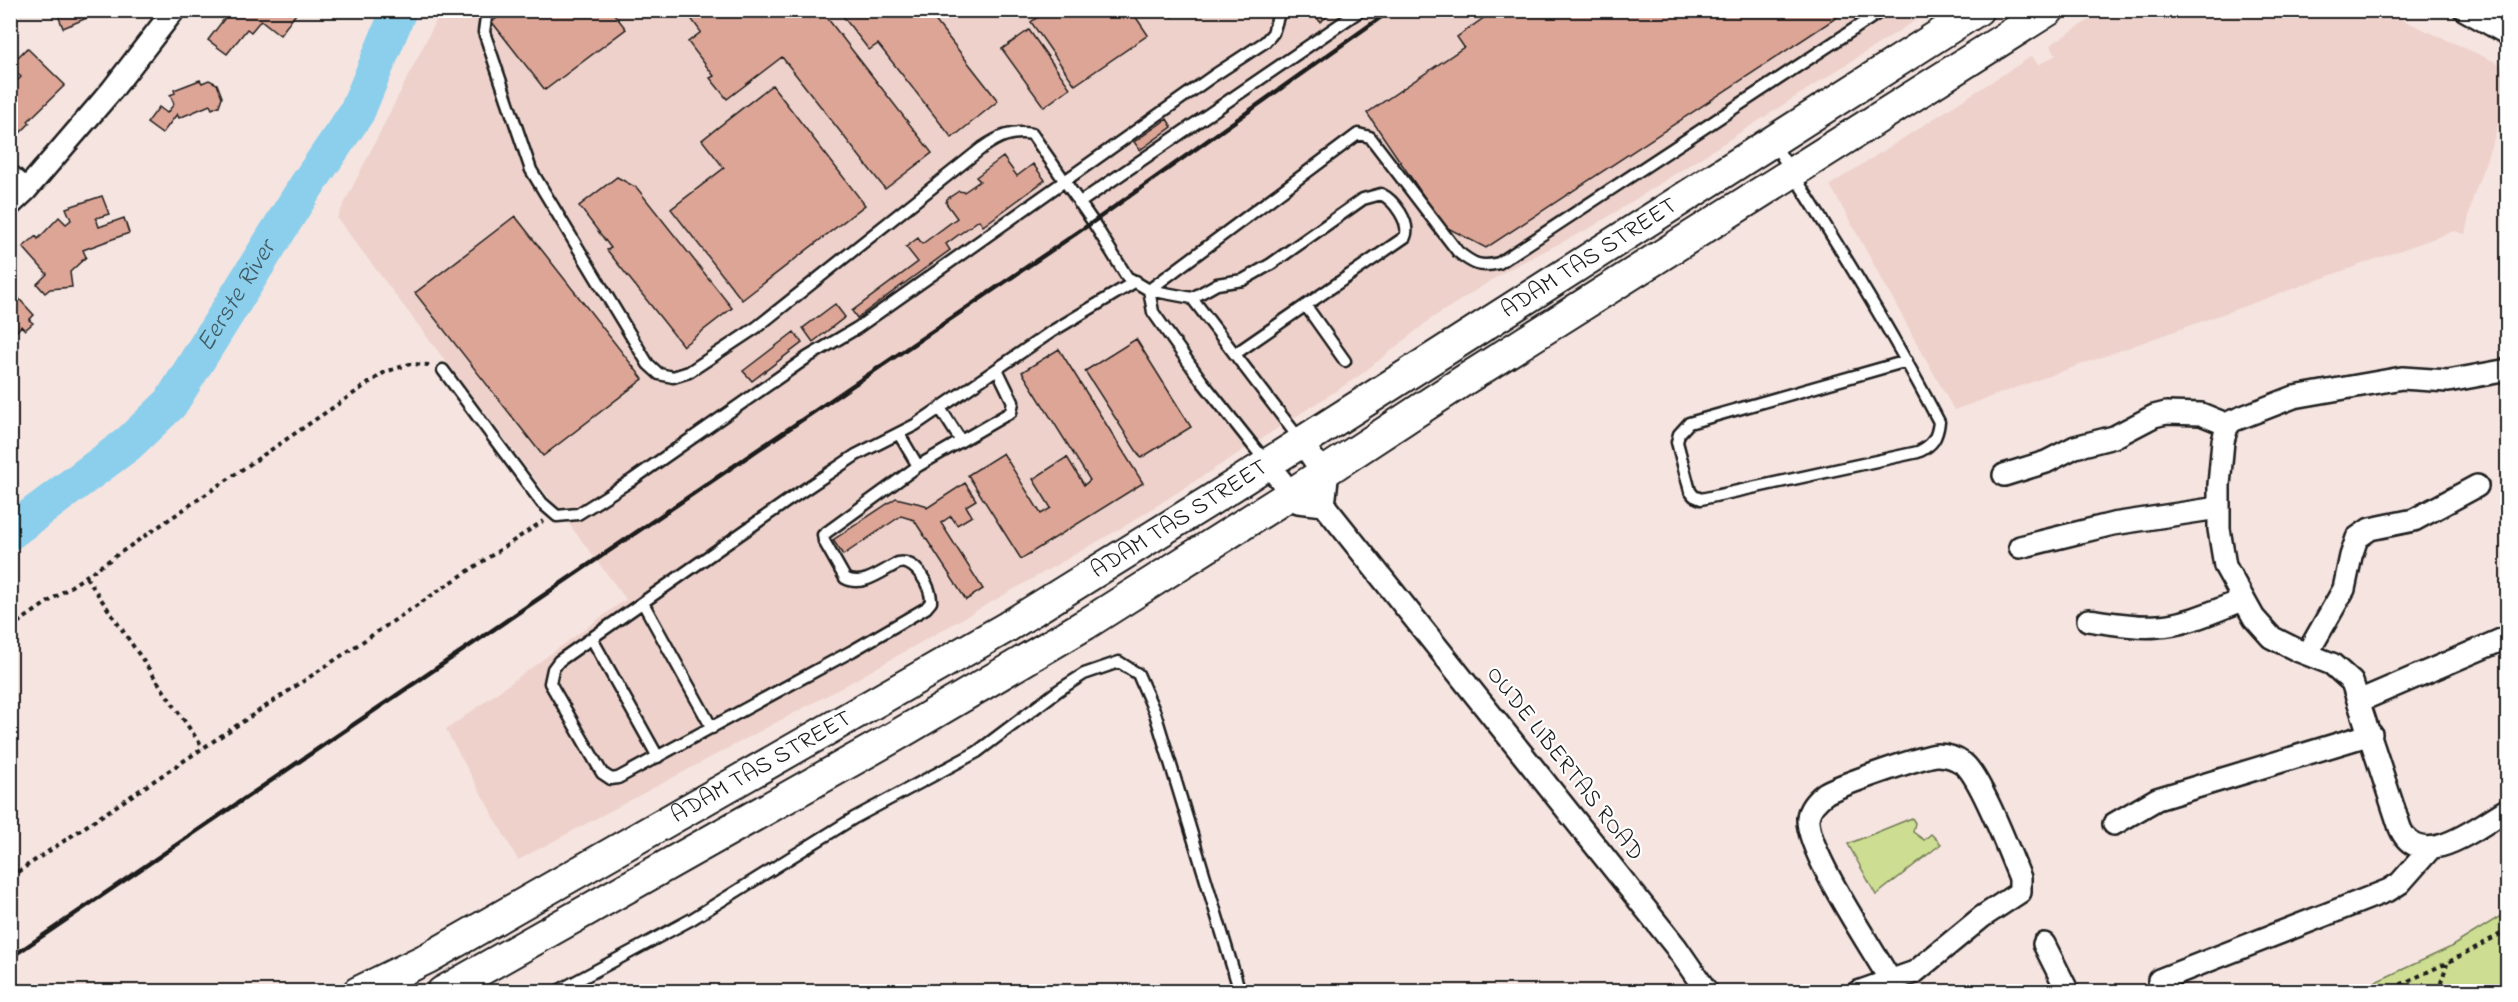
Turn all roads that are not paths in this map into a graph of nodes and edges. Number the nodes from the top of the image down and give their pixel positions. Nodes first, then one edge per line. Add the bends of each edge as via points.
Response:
1 (174, 10) edge
2 (487, 10) edge
3 (1280, 10) edge
4 (1361, 10) edge
5 (1883, 10) edge
6 (1978, 10) edge
7 (2049, 10) edge
8 (2465, 10) edge
9 (2508, 34) edge
10 (1772, 141) junction
11 (1793, 173) junction
12 (10, 176) edge
13 (1065, 180) junction
14 (26, 190) junction
15 (1079, 203) junction
16 (10, 205) edge
17 (1136, 281) junction
18 (1149, 290) junction
19 (1192, 298) junction
20 (1306, 306) junction
21 (1235, 354) junction
22 (1345, 361) dead end
23 (1907, 361) junction
24 (997, 369) junction
25 (443, 370) road end
26 (2508, 370) edge
27 (940, 408) junction
28 (2228, 425) junction
29 (899, 434) junction
30 (961, 441) junction
31 (1301, 441) junction
32 (1267, 463) junction
33 (918, 466) junction
34 (1323, 472) junction
35 (2004, 475) dead end
36 (2477, 486) dead end
37 (1291, 494) junction
38 (1324, 505) junction
39 (2218, 508) junction
40 (2020, 547) dead end
41 (2243, 600) junction
42 (643, 603) junction
43 (2088, 620) dead end
44 (2508, 637) edge
45 (592, 639) junction
46 (2307, 654) junction
47 (2359, 701) junction
48 (712, 728) junction
49 (2371, 734) junction
50 (658, 757) junction
51 (2508, 809) edge
52 (2114, 825) dead end
53 (2430, 849) junction
54 (2044, 944) dead end
55 (1890, 980) junction
56 (2159, 980) dead end
57 (358, 992) edge
58 (442, 992) edge
59 (556, 992) edge
60 (1240, 992) edge
61 (1707, 992) edge
62 (1858, 992) edge
63 (2068, 992) edge

1 - 14 street
2 - 13 lane via 484,32 531,170 648,364 659,374 673,377 689,372 757,327 999,136 1032,134
3 - 13 lane via 1274,33 1265,42
4 - 15 lane
5 - 18 lane via 1498,263 1484,267 1458,252 1370,137 1358,134
6 - 10 main road, ADAM TAS STREET
7 - 11 main road, ADAM TAS STREET
8 - 9 street
10 - 11 lane
10 - 31 main road, ADAM TAS STREET
11 - 23 lane
11 - 34 main road, ADAM TAS STREET
12 - 14 street
13 - 15 lane
13 - 25 lane via 857,328 808,357 578,514 557,516 542,503
14 - 16 street
15 - 17 lane via 1127,277
17 - 18 lane
17 - 24 lane
18 - 19 lane
18 - 32 lane via 1153,312
19 - 20 lane via 1217,284 1243,280 1363,199 1381,194 1388,197 1407,224 1405,237
19 - 21 lane
20 - 21 lane
20 - 22 lane
21 - 31 lane
23 - 23 lane via 1938,422 1935,439 1924,449 1701,499 1690,491 1677,442 1689,423
24 - 27 lane
24 - 30 lane via 1013,402 1011,412
26 - 28 street via 2448,381 2402,378 2295,397
27 - 29 lane
27 - 30 lane
28 - 35 street via 2201,414 2166,413 2114,437 2075,447 2046,462
28 - 39 street via 2223,441
29 - 33 lane
29 - 42 lane via 856,455
30 - 33 lane
31 - 32 main road, ADAM TAS STREET
31 - 34 street
32 - 37 street
32 - 57 main road, ADAM TAS STREET via 1007,627 428,958
33 - 48 lane via 829,529 824,541 851,582 865,580 903,561 930,590 931,602 919,613
34 - 37 main road, ADAM TAS STREET
34 - 38 street via 1328,479
36 - 46 street via 2414,520 2370,529 2357,538 2344,589
37 - 38 street via 1298,502
37 - 58 main road, ADAM TAS STREET via 950,705
38 - 61 street, OUDE LIBERTAS ROAD via 1669,938
39 - 40 street via 2113,524
39 - 41 street via 2225,566
41 - 43 street via 2161,626
41 - 46 street via 2271,636
42 - 45 lane
42 - 48 lane
44 - 47 street
45 - 50 lane
45 - 50 lane via 559,661 550,683 606,776 618,778
46 - 47 street via 2347,675
47 - 49 street
48 - 50 lane
49 - 52 street via 2157,799
49 - 53 street via 2403,836 2412,845
51 - 53 street via 2460,837
53 - 56 street via 2389,890
54 - 63 street
55 - 55 street via 1921,968 1982,916 2018,894 2021,887 1977,779 1962,762 1947,756 1930,756 1834,789 1816,803 1809,815 1809,826 1827,876
55 - 62 street
59 - 60 lane via 692,919 854,818 978,752 1084,674 1119,662 1138,674 1155,713

